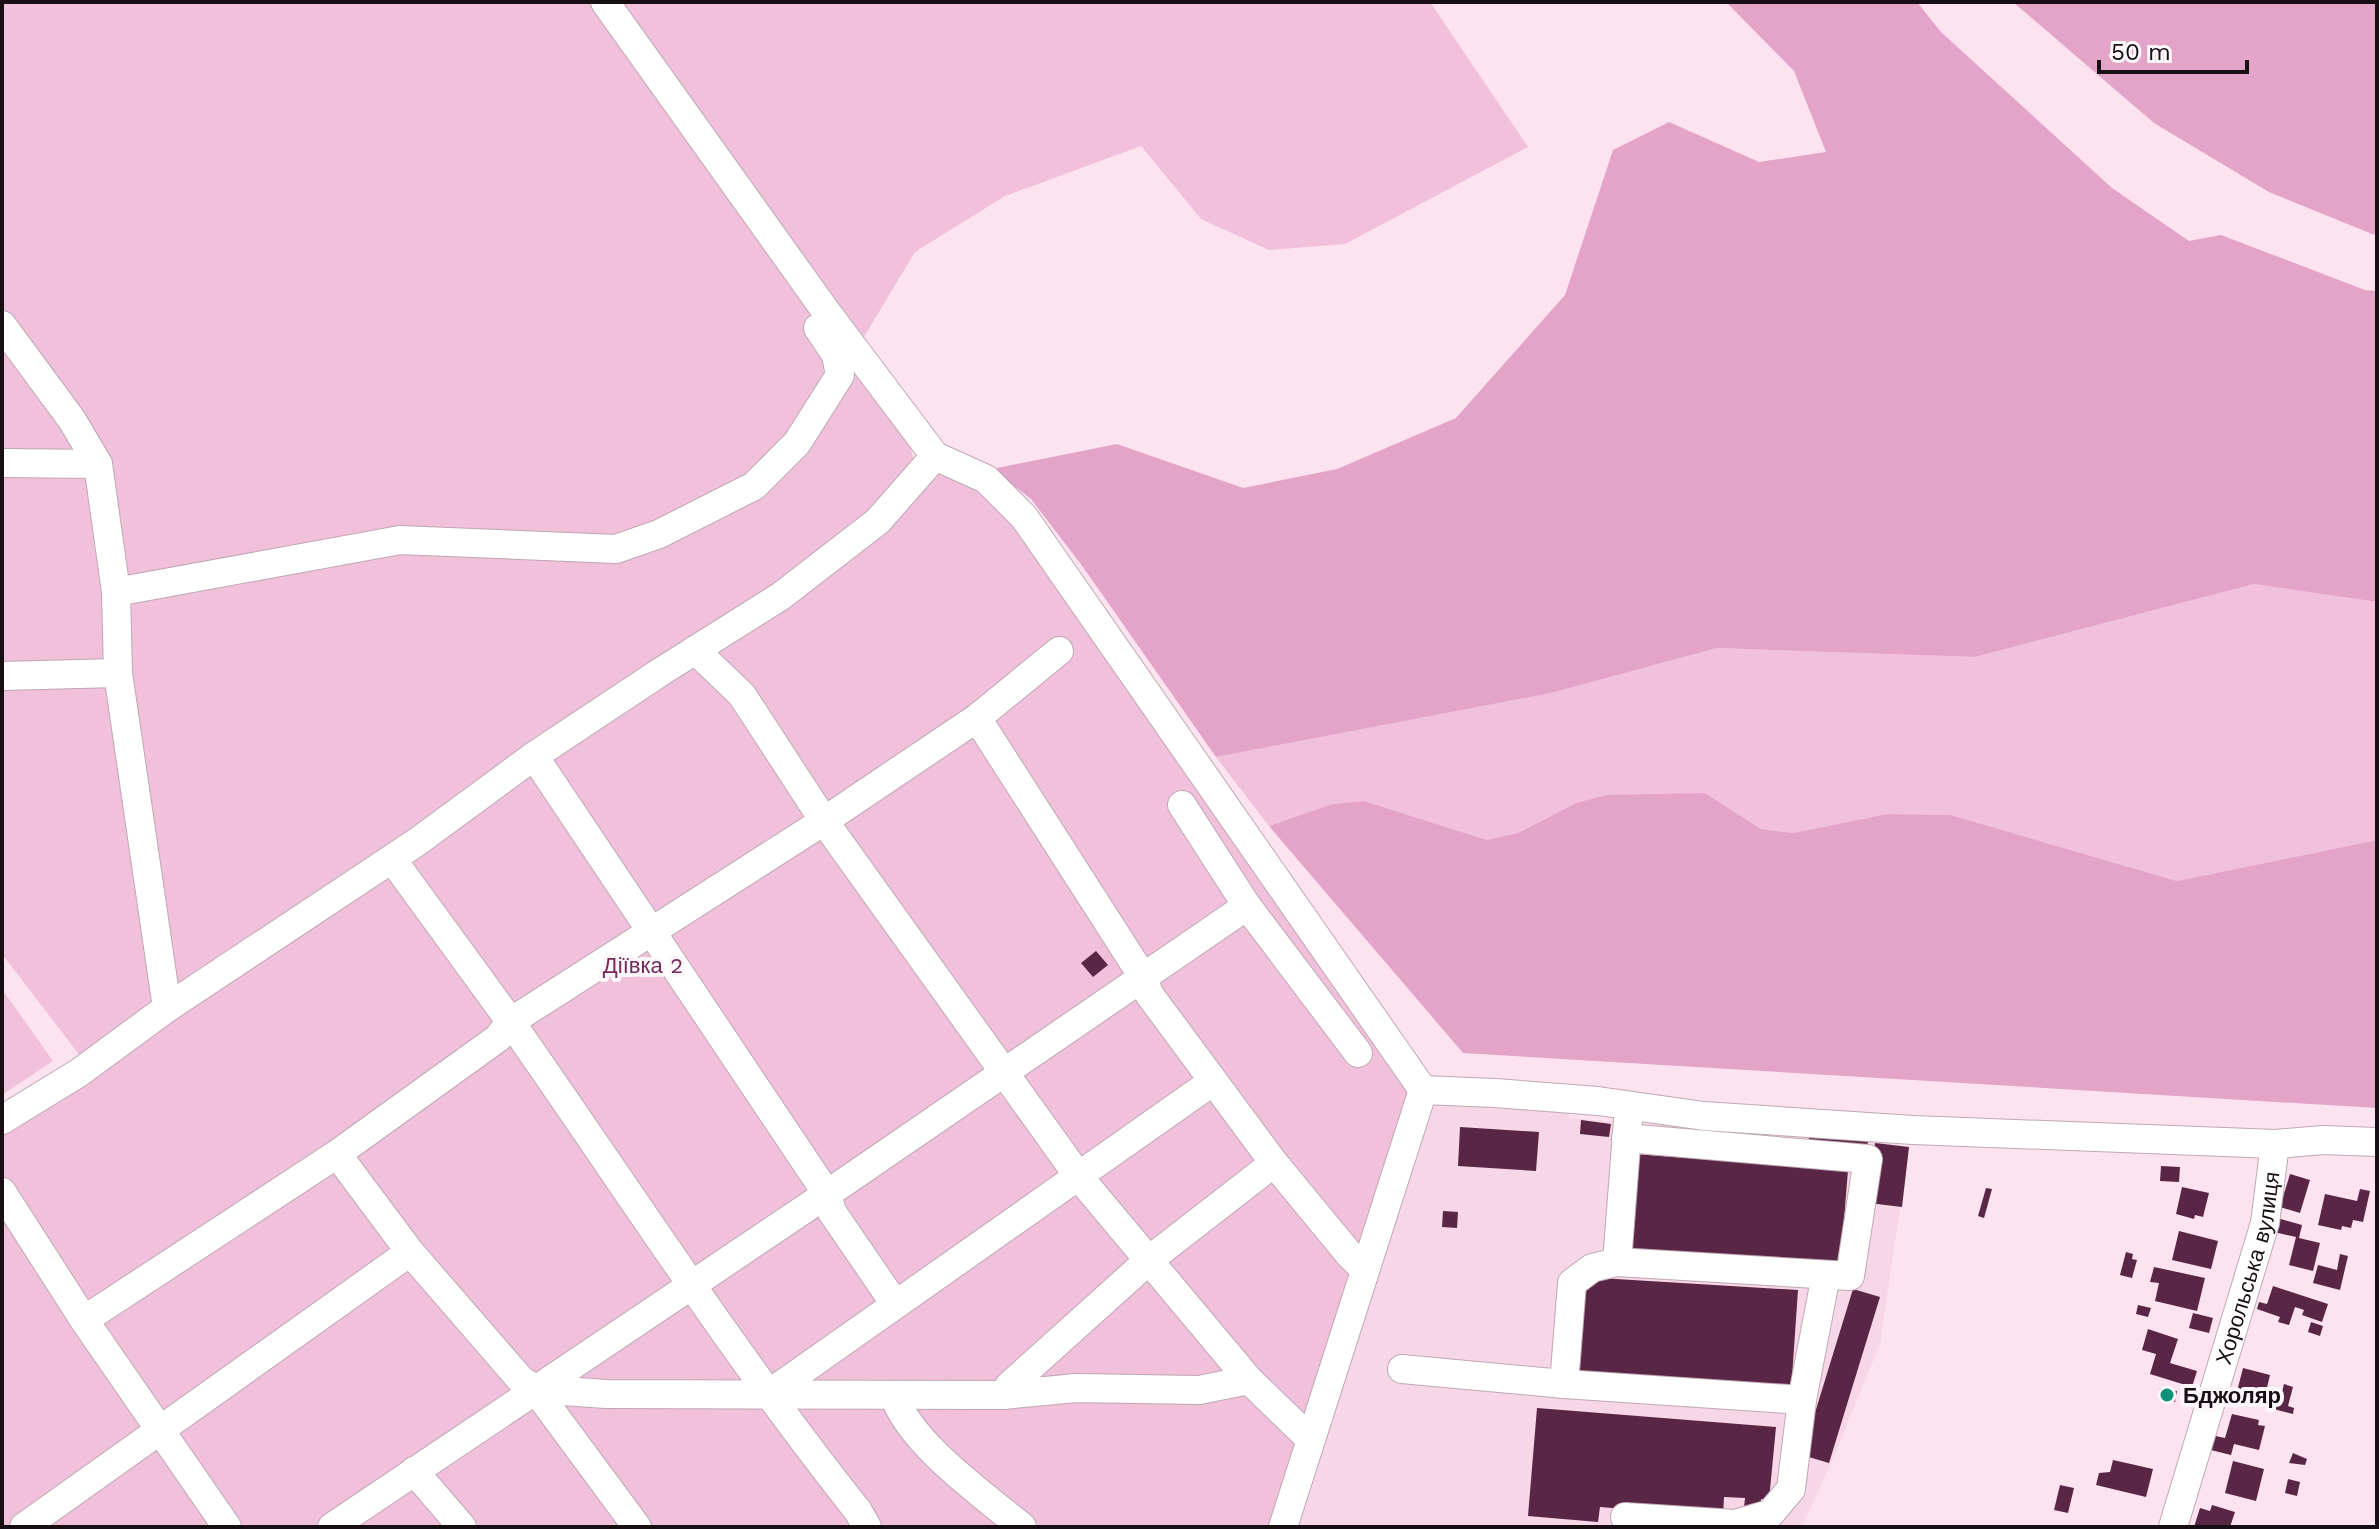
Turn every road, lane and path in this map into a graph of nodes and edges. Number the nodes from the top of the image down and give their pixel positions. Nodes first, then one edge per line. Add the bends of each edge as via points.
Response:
1 (605, 2) edge
2 (740, 216) dead end
3 (2, 325) edge
4 (935, 456) junction
5 (2, 463) edge
6 (98, 464) junction
7 (116, 592) junction
8 (695, 650) junction
9 (1059, 651) dead end
10 (118, 673) junction
11 (2, 676) edge
12 (977, 718) junction
13 (534, 756) junction
14 (1182, 805) dead end
15 (824, 821) junction
16 (392, 859) junction
17 (1247, 906) junction
18 (652, 933) junction
19 (1143, 977) junction
20 (167, 1008) junction
21 (510, 1022) junction
22 (1358, 1053) dead end
23 (1004, 1071) junction
24 (1212, 1082) junction
25 (1423, 1090) junction
26 (1628, 1104) junction
27 (2, 1120) edge
28 (1626, 1138) junction
29 (2377, 1142) edge
30 (2275, 1144) junction
31 (337, 1154) junction
32 (1274, 1163) junction
33 (1079, 1177) junction
34 (2, 1192) edge
35 (827, 1194) junction
36 (410, 1252) junction
37 (1149, 1260) junction
38 (1617, 1262) junction
39 (1365, 1270) junction
40 (1826, 1275) junction
41 (691, 1286) junction
42 (895, 1304) junction
43 (84, 1320) junction
44 (1402, 1369) dead end
45 (1249, 1380) junction
46 (1564, 1384) junction
47 (535, 1389) junction
48 (770, 1393) junction
49 (1003, 1395) junction
50 (894, 1396) junction
51 (1802, 1400) junction
52 (159, 1431) junction
53 (1310, 1439) junction
54 (414, 1471) junction
55 (1625, 1517) dead end
56 (24, 1527) edge
57 (227, 1527) edge
58 (332, 1527) edge
59 (462, 1527) edge
60 (637, 1527) edge
61 (867, 1527) edge
62 (1022, 1527) edge
63 (1283, 1527) edge
64 (2173, 1527) edge

1 - 4 street
2 - 7 street via 836,355 840,375 797,443 754,486 659,534 616,549 400,540
3 - 6 street
4 - 8 street via 878,521 781,596
4 - 25 street via 986,479 1024,517
5 - 6 street
6 - 7 street
7 - 10 street
8 - 13 street
8 - 15 street via 742,695
9 - 12 street
10 - 11 street
10 - 20 street
12 - 15 street
12 - 19 street
13 - 16 street
13 - 18 street
14 - 17 street
15 - 18 street
15 - 23 street
16 - 20 street
16 - 21 street
17 - 19 street
17 - 22 street
18 - 21 street
18 - 35 street
19 - 23 street
19 - 24 street via 1149,994
20 - 27 street via 80,1072
21 - 31 street via 498,1038
21 - 41 street
23 - 33 street
23 - 35 street
24 - 32 street
24 - 33 street
25 - 26 street
25 - 39 street
26 - 28 street
26 - 30 street via 1704,1116 1913,1130
28 - 38 street
28 - 40 street via 1868,1159 1850,1276
29 - 30 street
30 - 64 street, Хорольська вулиця via 2265,1223
31 - 36 street
31 - 43 street
32 - 37 street
32 - 39 street
33 - 37 street
33 - 42 street
34 - 43 street
35 - 41 street
35 - 42 street via 832,1212
36 - 47 street via 521,1380
36 - 52 street
37 - 45 street
37 - 49 street
38 - 40 street
38 - 46 street via 1592,1268 1572,1283
39 - 53 street
40 - 51 street
41 - 47 street
41 - 48 street
42 - 48 street
43 - 52 street
44 - 46 street
45 - 49 street via 1199,1390 1076,1388
45 - 53 street
46 - 51 street
47 - 48 street
47 - 54 street
47 - 60 street
48 - 50 street
48 - 61 street
49 - 50 street
50 - 62 street via 901,1415 950,1468
51 - 55 street via 1791,1489 1770,1514 1735,1524
52 - 56 street
52 - 57 street
53 - 63 street
54 - 58 street
54 - 59 street

